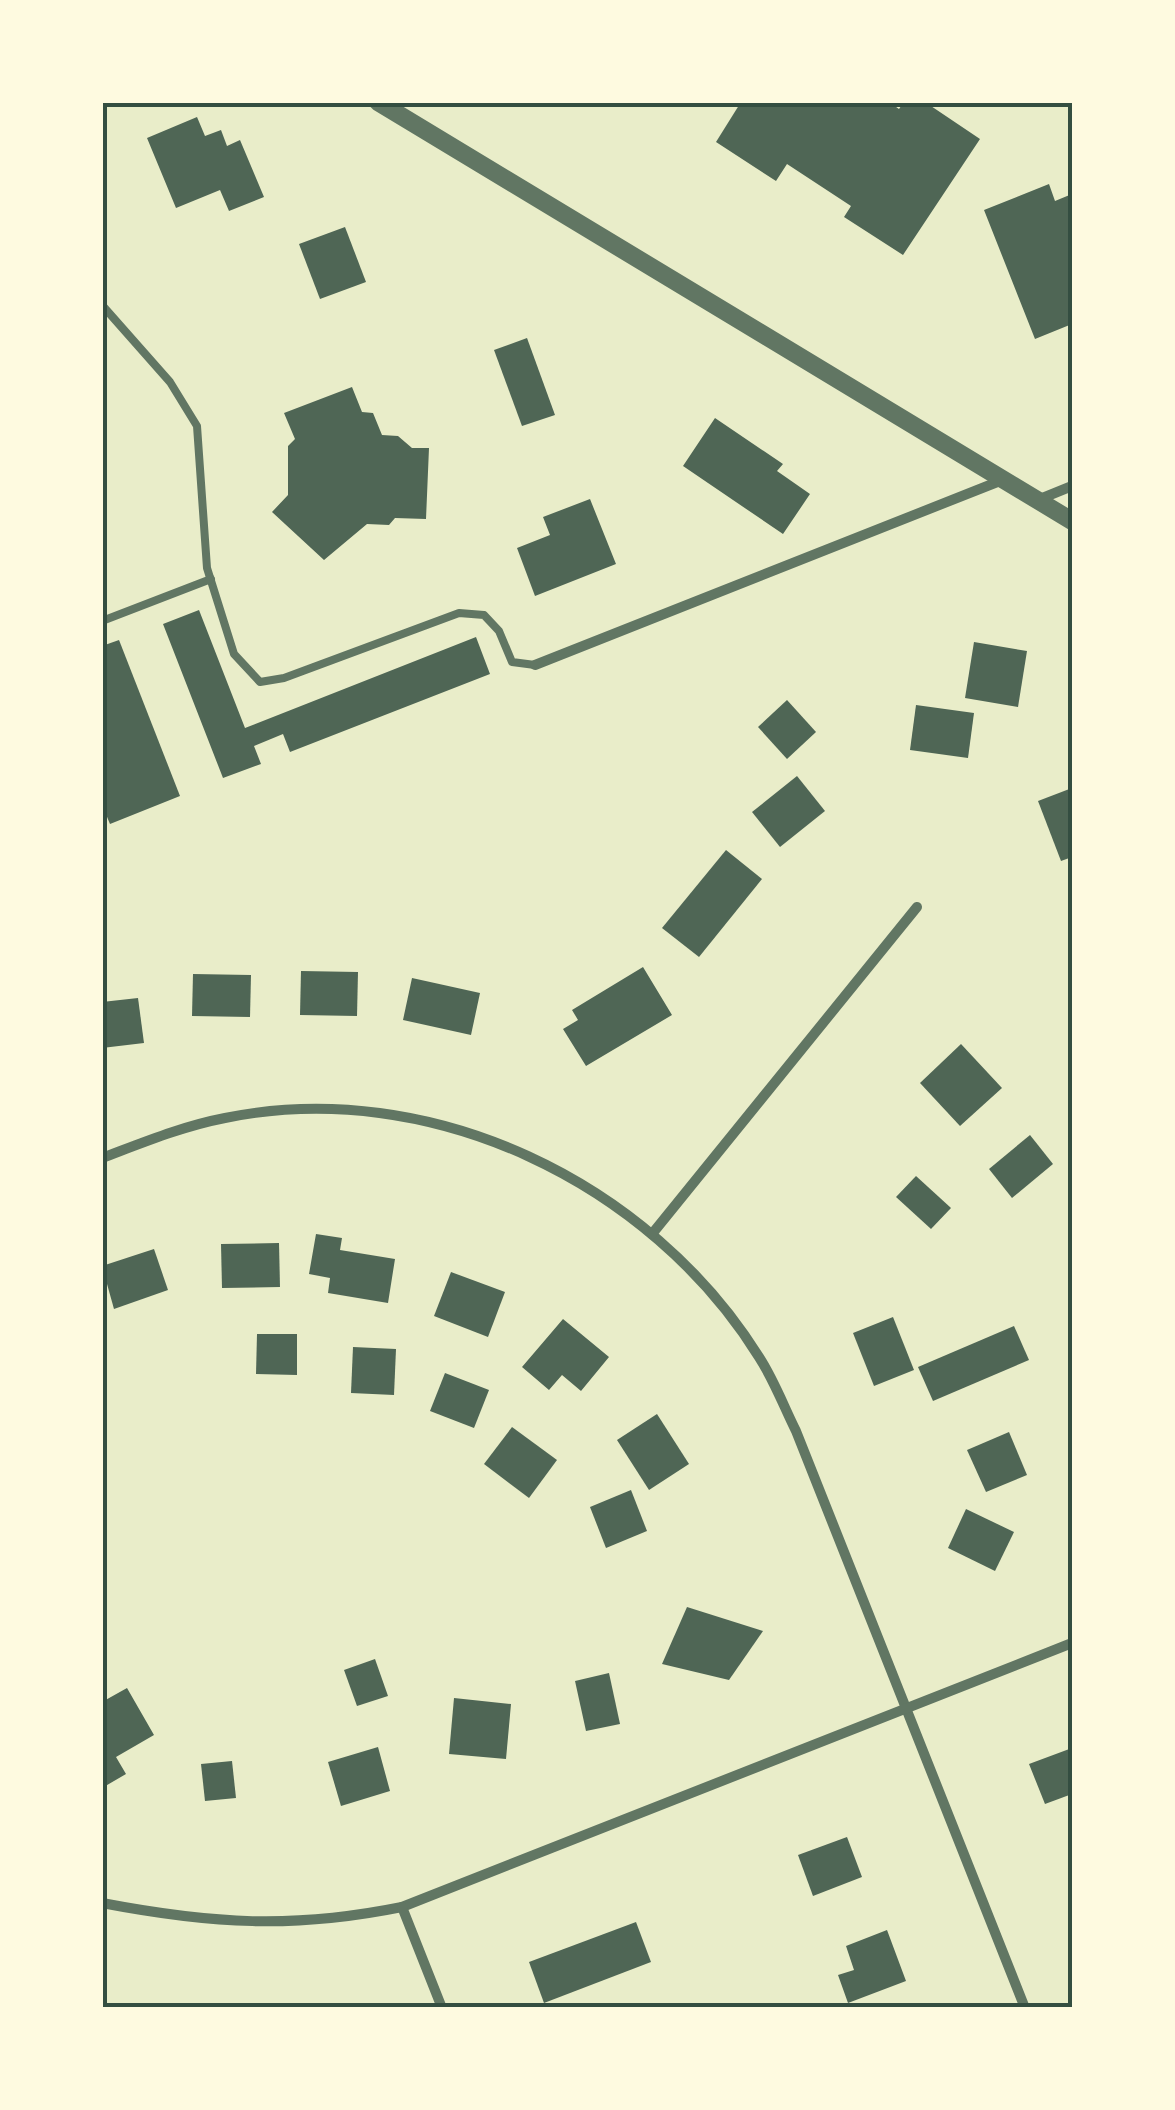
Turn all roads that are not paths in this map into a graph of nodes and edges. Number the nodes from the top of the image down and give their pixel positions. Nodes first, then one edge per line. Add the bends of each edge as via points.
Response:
1 (378, 102) edge
2 (102, 305) edge
3 (1006, 479) junction
4 (1072, 486) edge
5 (1040, 500) junction
6 (1072, 521) edge
7 (210, 579) junction
8 (102, 621) edge
9 (535, 664) joint
10 (917, 908) dead end
11 (102, 1158) edge
12 (652, 1234) junction
13 (1072, 1643) edge
14 (906, 1709) junction
15 (102, 1903) edge
16 (402, 1907) junction
17 (442, 2008) edge
18 (1025, 2008) edge

1 - 3 street
2 - 7 lane via 170,382 196,426
3 - 5 street
3 - 9 street
4 - 5 street
5 - 6 street
7 - 8 lane
7 - 9 lane via 234,654 260,682 459,613 484,615 512,662
10 - 12 street
11 - 12 street via 226,1118 324,1110 411,1120 499,1140 578,1180
12 - 14 street via 710,1290 760,1357
13 - 14 street
14 - 16 street
14 - 18 street
15 - 16 street via 262,1924
16 - 17 street

